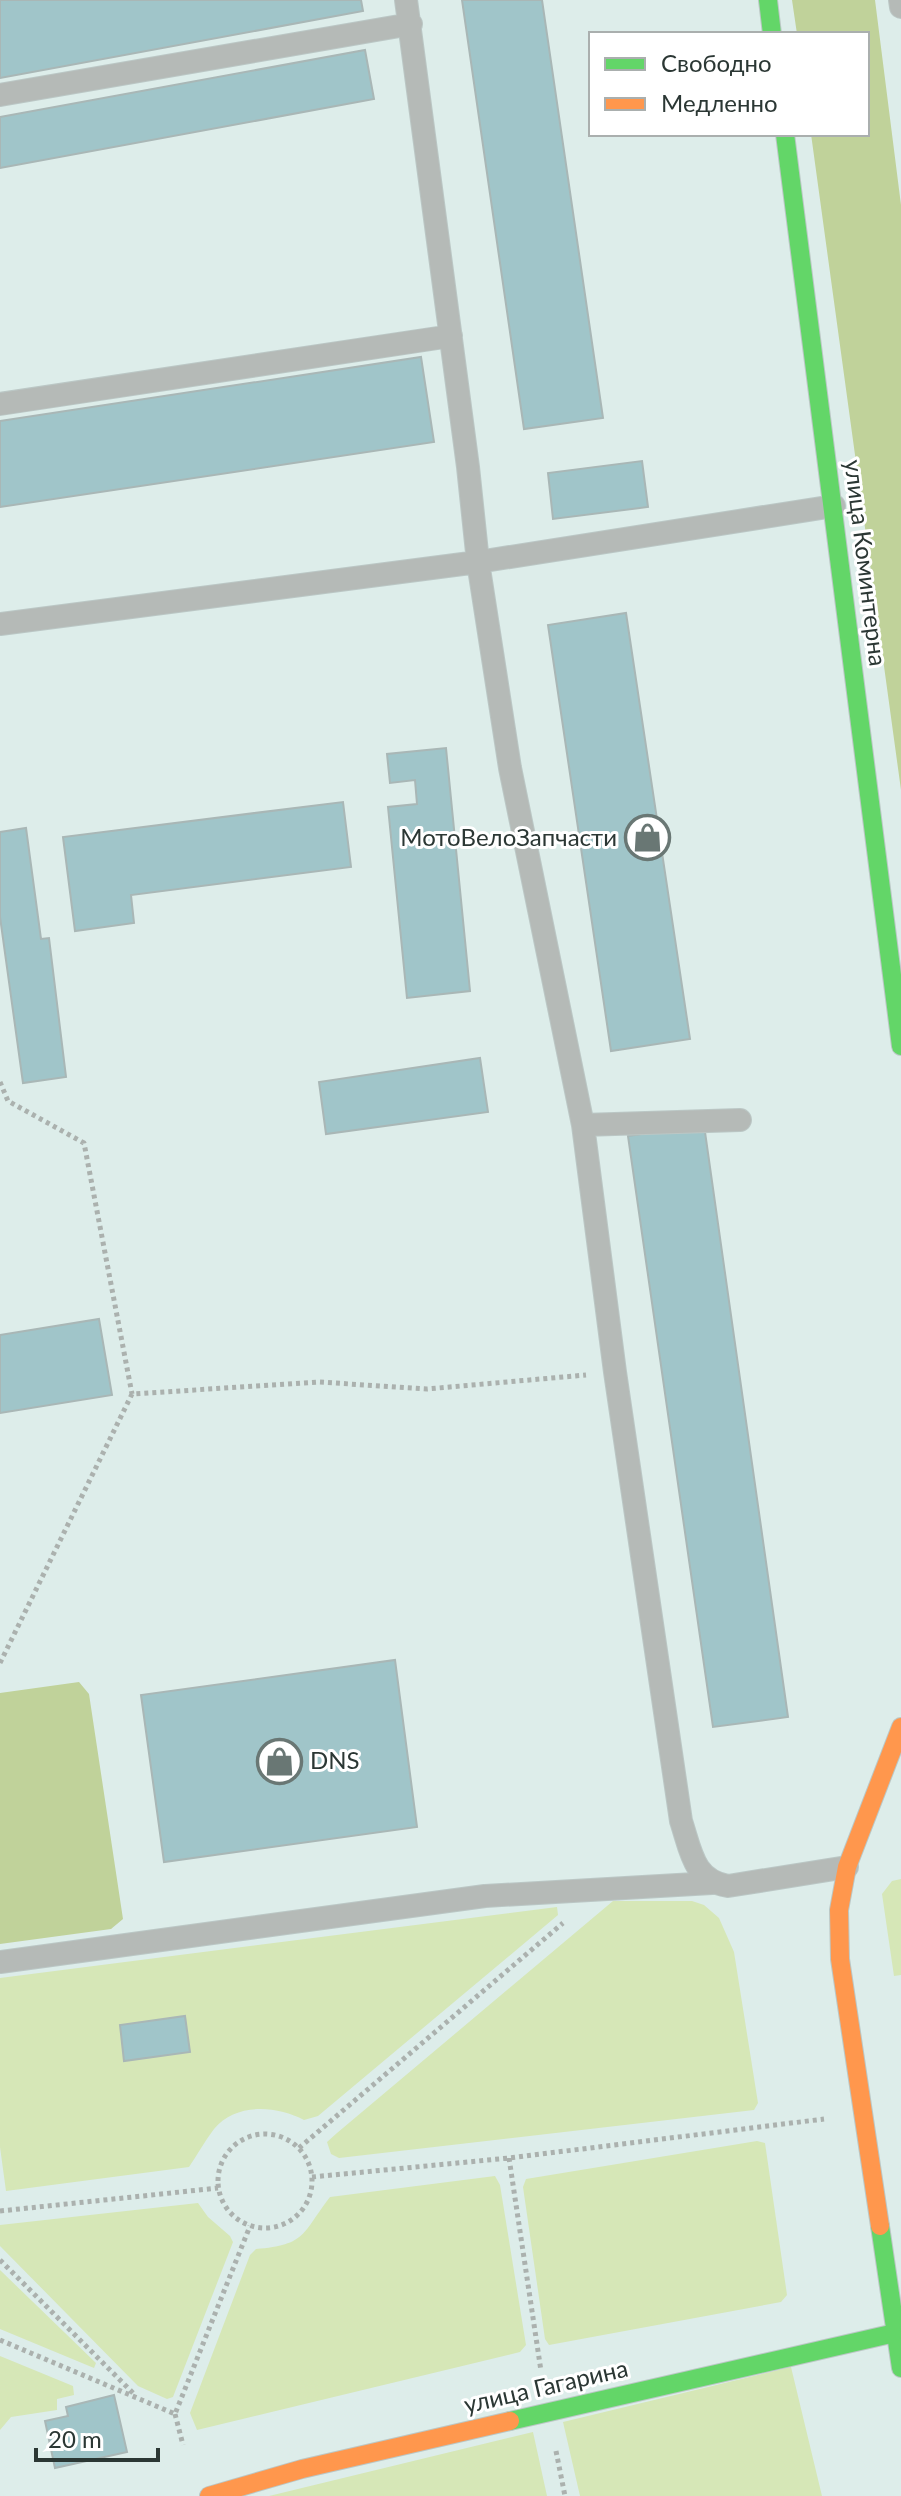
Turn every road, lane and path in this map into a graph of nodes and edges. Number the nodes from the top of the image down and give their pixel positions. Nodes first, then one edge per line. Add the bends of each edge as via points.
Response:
1 (406, 0) edge
2 (768, 0) edge
3 (900, 0) edge
4 (901, 7) edge
5 (411, 24) junction
6 (772, 32) edge
7 (0, 95) edge
8 (785, 136) edge
9 (451, 336) junction
10 (0, 404) edge
11 (834, 506) junction
12 (478, 562) junction
13 (0, 624) edge
14 (901, 1046) edge
15 (0, 1082) edge
16 (740, 1120) dead end
17 (583, 1125) junction
18 (615, 1372) junction
19 (132, 1394) junction
20 (0, 1663) edge
21 (901, 1727) edge
22 (847, 1867) junction
23 (712, 1883) junction
24 (603, 1889) junction
25 (0, 1962) edge
26 (864, 2114) junction
27 (299, 2148) junction
28 (509, 2158) junction
29 (312, 2177) junction
30 (218, 2188) junction
31 (0, 2211) edge
32 (250, 2226) junction
33 (0, 2260) edge
34 (895, 2333) junction
35 (0, 2340) edge
36 (901, 2368) edge
37 (139, 2398) junction
38 (547, 2411) junction
39 (175, 2414) junction
40 (183, 2445) dead end
41 (209, 2496) edge
42 (565, 2496) edge

1 - 5 lane
2 - 6 street
3 - 4 lane
5 - 7 lane
5 - 9 lane
8 - 11 street, улица Коминтерна
9 - 10 lane
9 - 12 lane
11 - 12 lane
11 - 14 street, улица Коминтерна
12 - 13 lane
12 - 17 lane via 510,768
15 - 19 path via 8,1101 84,1143
16 - 17 lane
17 - 18 lane
18 - 19 path via 427,1389 319,1382
18 - 23 lane via 681,1821 699,1872
19 - 20 path
21 - 22 street
22 - 23 lane via 728,1886
22 - 26 street via 839,1910 840,1959
23 - 24 lane
24 - 25 lane via 485,1896
24 - 27 path
26 - 28 path
26 - 34 street
27 - 29 path
27 - 30 path via 273,2134 244,2139 223,2159
28 - 29 path
28 - 38 path
29 - 32 path via 311,2192 294,2218 265,2229
30 - 31 path
30 - 32 path via 229,2212
32 - 39 path
33 - 37 path
34 - 36 street
34 - 38 street, улица Гагарина
35 - 37 path
37 - 39 path
38 - 41 street, улица Гагарина
38 - 42 path
39 - 40 path

